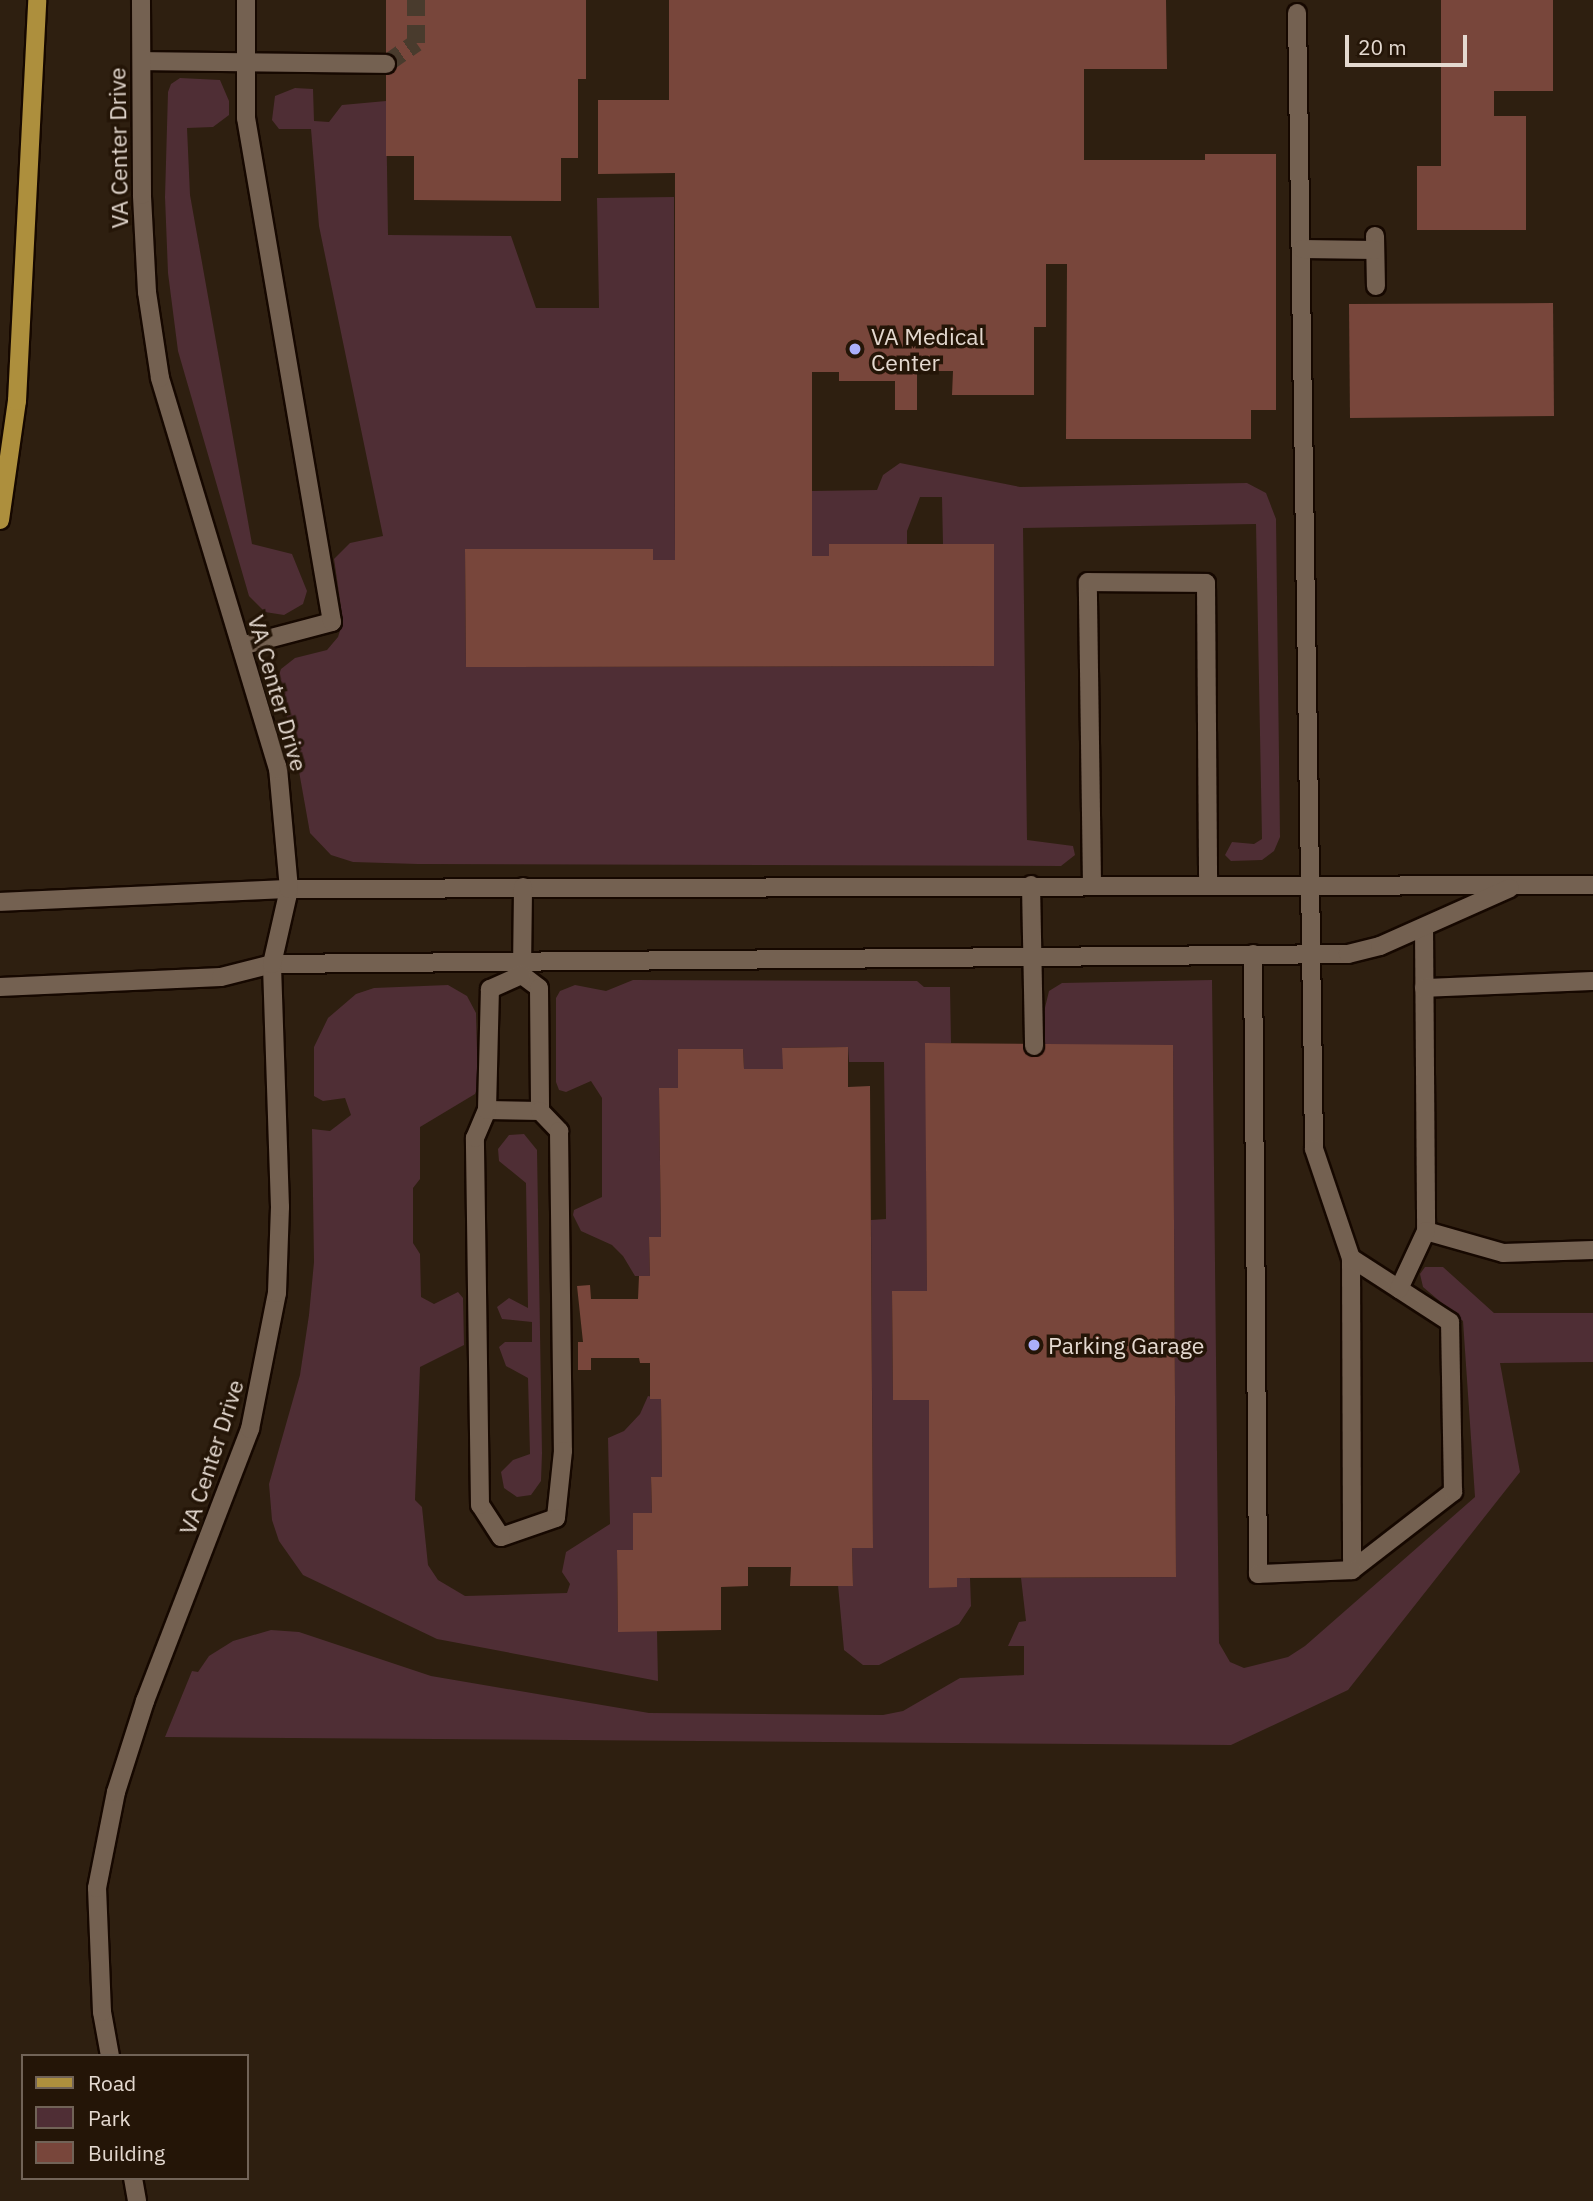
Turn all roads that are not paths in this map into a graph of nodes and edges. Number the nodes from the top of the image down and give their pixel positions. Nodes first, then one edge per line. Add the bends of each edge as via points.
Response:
1 (37, 0) edge
2 (141, 0) edge
3 (246, 0) edge
4 (1297, 13) dead end
5 (142, 61) junction
6 (246, 63) junction
7 (386, 64) tunnel mouth
8 (1302, 249) junction
9 (1376, 286) dead end
10 (0, 520) edge
11 (241, 646) junction
12 (1310, 884) junction
13 (1031, 885) junction
14 (1092, 885) junction
15 (1208, 885) junction
16 (1593, 885) edge
17 (1517, 886) junction
18 (523, 887) junction
19 (289, 889) junction
20 (0, 902) edge
21 (1424, 927) junction
22 (1253, 954) junction
23 (1309, 954) junction
24 (1032, 956) junction
25 (272, 964) junction
26 (522, 967) junction
27 (1593, 981) edge
28 (0, 987) edge
29 (1424, 988) junction
30 (1034, 1046) dead end
31 (487, 1110) junction
32 (540, 1111) junction
33 (1426, 1231) junction
34 (1593, 1250) edge
35 (1351, 1258) junction
36 (1399, 1289) junction
37 (1352, 1570) junction
38 (110, 2054) edge
39 (133, 2180) edge
40 (137, 2201) edge

1 - 10 main road via 17,401
2 - 5 street, VA Center Drive
3 - 6 street
4 - 8 street
5 - 6 street
5 - 11 street, VA Center Drive via 147,292 160,378
6 - 7 street
6 - 11 street via 246,118 332,622
8 - 9 street via 1375,243
8 - 12 street
11 - 19 street, VA Center Drive via 278,769
12 - 15 street
12 - 17 street
12 - 23 street
13 - 14 street
13 - 18 street
13 - 24 street
14 - 15 street
14 - 15 street via 1088,582 1206,583
16 - 17 street
17 - 21 street
18 - 19 street
18 - 26 street
19 - 20 street
19 - 25 street, VA Center Drive
21 - 23 street via 1348,954
21 - 29 street
22 - 23 street
22 - 24 street
22 - 37 street via 1258,1574
23 - 35 street via 1314,1149
24 - 26 street
24 - 30 street
25 - 26 street
25 - 28 street via 221,977
25 - 38 street, VA Center Drive via 280,1207 277,1293 250,1429 128,1753 97,1888 102,2012
26 - 31 street via 490,989
26 - 32 street via 540,988
27 - 29 street
29 - 33 street
31 - 32 street
31 - 32 street via 475,1139 480,1505 500,1537 555,1518 563,1451 559,1131
33 - 34 street via 1503,1253
33 - 36 street
35 - 36 street
35 - 37 street
36 - 37 street via 1450,1322 1453,1492
39 - 40 street

